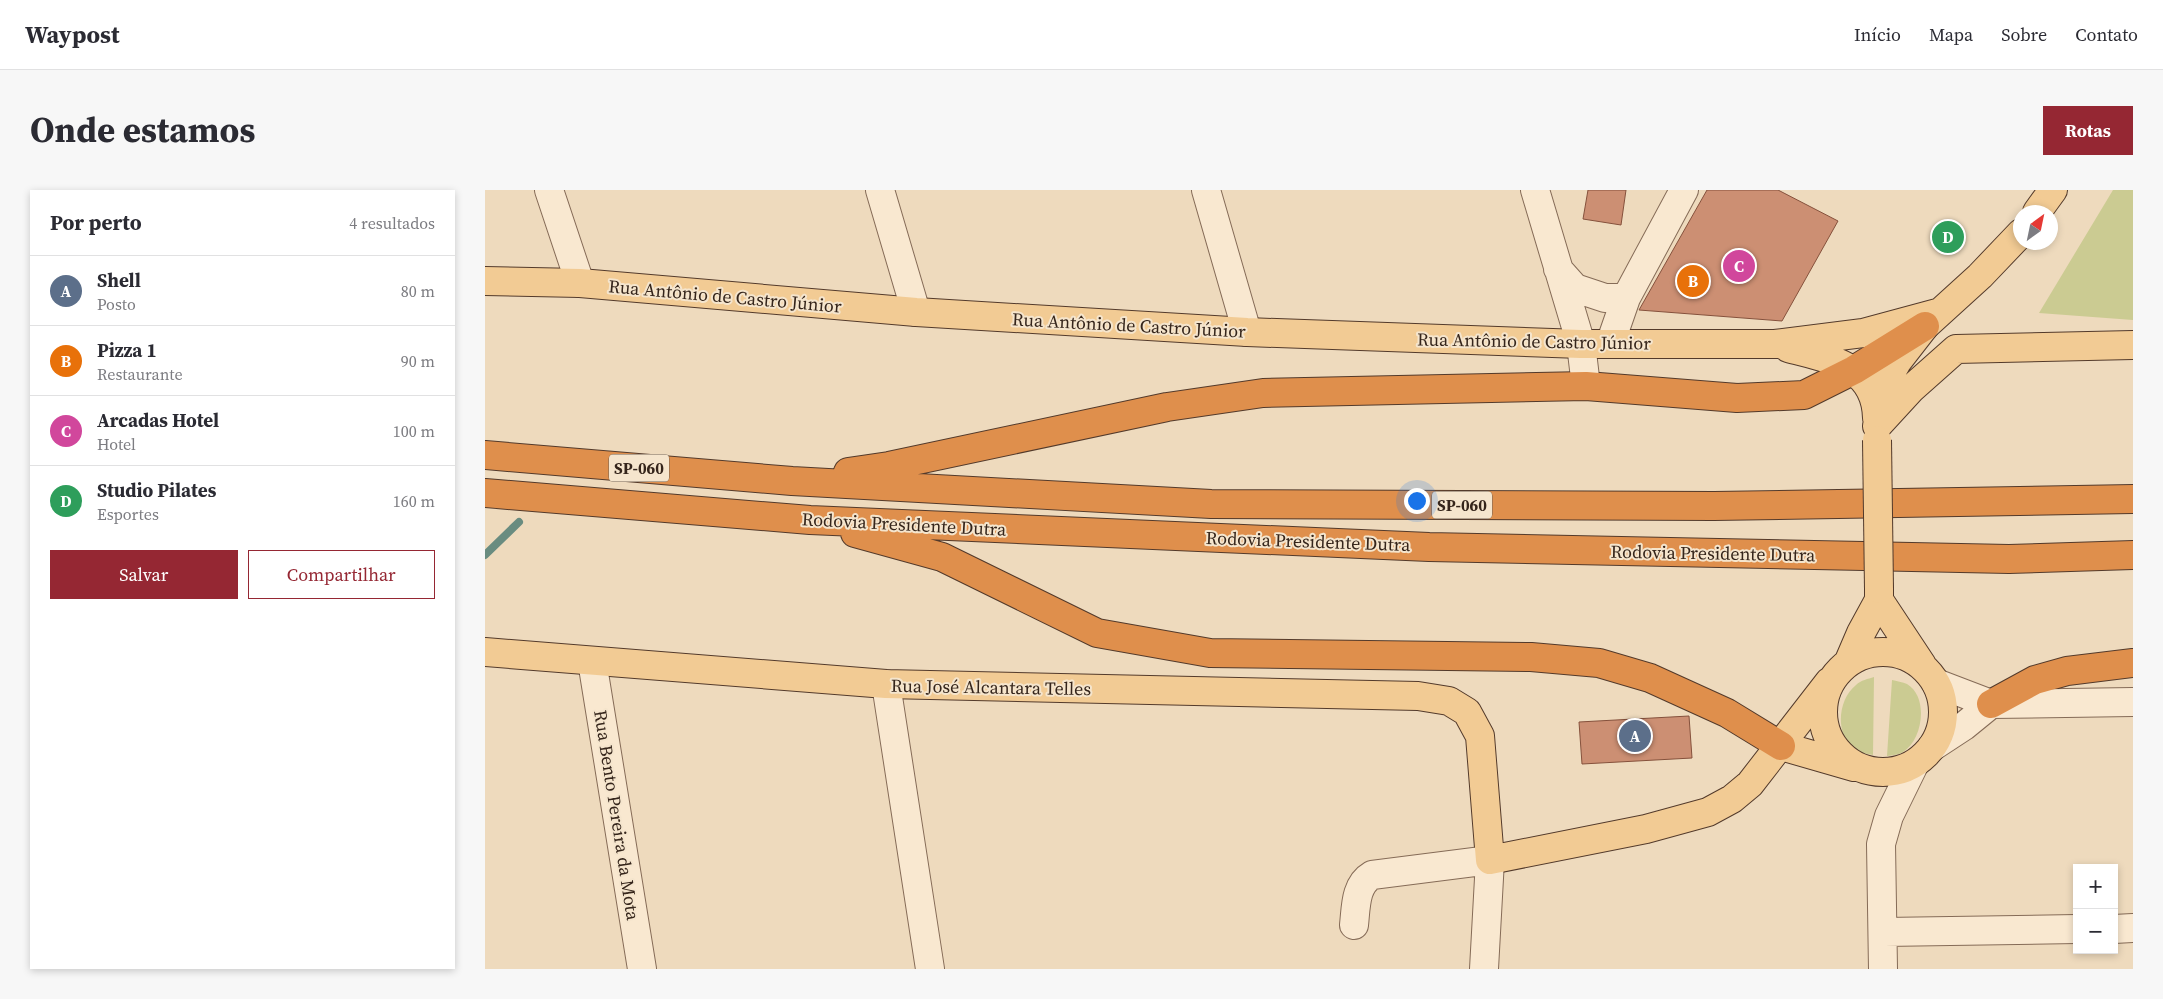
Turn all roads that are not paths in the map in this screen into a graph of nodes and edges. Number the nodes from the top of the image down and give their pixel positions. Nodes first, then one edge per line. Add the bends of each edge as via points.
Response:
1 (549, 190) edge
2 (880, 190) edge
3 (1206, 190) edge
4 (1535, 190) edge
5 (1684, 190) edge
6 (2053, 190) edge
7 (2042, 205) edge
8 (2013, 241) edge
9 (1558, 269) junction
10 (485, 281) edge
11 (580, 283) junction
12 (1625, 298) junction
13 (916, 312) junction
14 (1931, 320) junction
15 (1247, 332) junction
16 (1581, 344) junction
17 (1610, 344) junction
18 (1775, 344) junction
19 (2133, 345) edge
20 (1854, 370) junction
21 (1586, 386) junction
22 (1877, 424) junction
23 (485, 455) edge
24 (792, 481) junction
25 (485, 493) edge
26 (2133, 499) edge
27 (810, 520) junction
28 (2133, 554) edge
29 (1879, 594) junction
30 (485, 652) edge
31 (592, 661) junction
32 (1849, 661) junction
33 (2133, 663) edge
34 (1930, 676) junction
35 (1829, 682) junction
36 (886, 684) junction
37 (2133, 702) edge
38 (1991, 704) junction
39 (1781, 746) junction
40 (1923, 756) junction
41 (1860, 769) junction
42 (1489, 860) junction
43 (1354, 925) dead end
44 (2133, 928) edge
45 (2073, 929) edge
46 (2118, 929) edge
47 (1883, 932) junction
48 (642, 969) edge
49 (930, 969) edge
50 (1483, 969) edge
51 (1883, 969) edge

1 - 11 street
2 - 13 street
3 - 15 street
4 - 9 street
5 - 12 street
6 - 7 main road
8 - 14 main road
9 - 12 street via 1575,288 1605,298
9 - 16 street
10 - 11 main road, Rua Antônio de Castro Júnior
11 - 13 main road, Rua Antônio de Castro Júnior
12 - 17 street
13 - 15 main road, Rua Antônio de Castro Júnior
14 - 18 main road via 1863,333
14 - 20 highway
14 - 22 main road via 1893,369
15 - 16 main road, Rua Antônio de Castro Júnior
16 - 17 main road, Rua Antônio de Castro Júnior
16 - 21 street
17 - 18 main road, Rua Antônio de Castro Júnior
18 - 20 main road via 1839,362
19 - 22 main road via 1956,349 1911,388
20 - 21 highway via 1804,395 1737,398
20 - 22 main road via 1870,388
21 - 24 highway via 1263,394 1167,407 889,466
22 - 29 main road, bridge
23 - 24 highway, Rodovia Presidente Dutra / SP-060
24 - 26 highway, Rodovia Presidente Dutra / SP-060 via 1211,504 1714,506
25 - 27 highway, Rodovia Presidente Dutra / SP-060
27 - 28 highway, Rodovia Presidente Dutra / SP-060 via 1429,547 2009,559
27 - 39 highway via 942,557 1097,633 1211,653 1531,657 1599,663 1658,682 1727,713
29 - 32 main road
29 - 34 main road
30 - 31 main road, Rua José Alcantara Telles
31 - 36 main road, Rua José Alcantara Telles
31 - 48 street, Rua Bento Pereira da Mota
32 - 34 main road via 1867,653 1888,652 1907,657
32 - 35 main road
33 - 38 highway via 2067,671 2035,680
34 - 38 street
34 - 40 main road via 1943,701 1943,721 1938,739
35 - 39 main road
35 - 41 main road via 1823,702 1823,722 1829,742 1843,758
36 - 42 main road, Rua José Alcantara Telles via 1418,696 1449,701 1467,712 1480,736
36 - 49 street
37 - 38 street
38 - 40 street
39 - 41 main road
39 - 42 main road via 1750,784 1708,812 1646,829
40 - 41 main road via 1897,772 1878,773
40 - 47 street via 1889,816 1881,844
42 - 43 street via 1372,875 1364,879 1359,888
42 - 50 street
44 - 46 street
45 - 47 street
47 - 51 street

